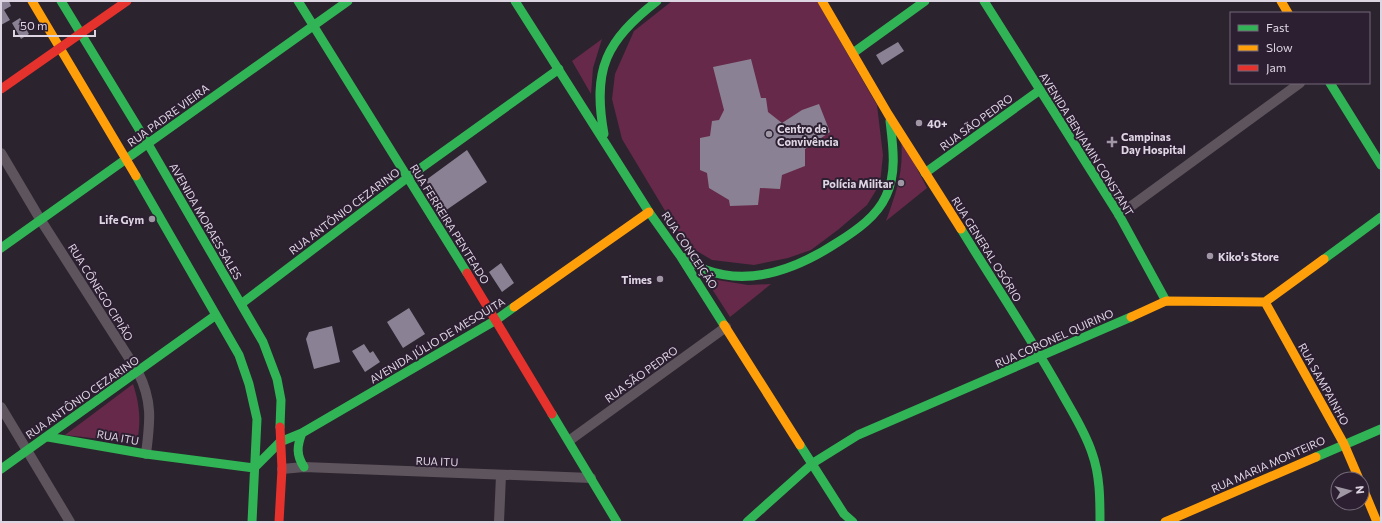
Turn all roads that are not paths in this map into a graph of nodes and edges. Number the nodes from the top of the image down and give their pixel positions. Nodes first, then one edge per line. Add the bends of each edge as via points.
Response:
1 (32, 1) edge
2 (61, 1) edge
3 (128, 1) edge
4 (298, 1) edge
5 (348, 1) edge
6 (515, 1) edge
7 (657, 1) edge
8 (822, 1) edge
9 (924, 1) edge
10 (984, 1) edge
11 (1281, 1) edge
12 (1287, 12) edge
13 (313, 26) junction
14 (81, 34) junction
15 (60, 48) junction
16 (853, 53) junction
17 (559, 69) junction
18 (1299, 84) edge
19 (1331, 84) edge
20 (1, 89) edge
21 (1040, 90) junction
22 (888, 114) junction
23 (148, 144) junction
24 (607, 146) junction
25 (1, 153) edge
26 (126, 159) junction
27 (1381, 165) edge
28 (925, 173) junction
29 (407, 178) junction
30 (649, 212) junction
31 (1118, 215) junction
32 (1381, 217) edge
33 (40, 219) junction
34 (1, 248) edge
35 (681, 257) junction
36 (1166, 301) junction
37 (1265, 302) junction
38 (241, 304) junction
39 (216, 315) junction
40 (496, 320) junction
41 (726, 327) junction
42 (1041, 357) junction
43 (138, 372) junction
44 (1, 407) edge
45 (1381, 429) edge
46 (302, 433) junction
47 (48, 437) junction
48 (570, 440) junction
49 (280, 442) junction
50 (1344, 444) junction
51 (27, 450) junction
52 (146, 454) junction
53 (813, 463) junction
54 (304, 467) junction
55 (254, 468) junction
56 (1, 469) edge
57 (282, 469) junction
58 (1356, 471) edge
59 (501, 475) junction
60 (591, 478) junction
61 (1370, 505) edge
62 (845, 518) edge
63 (1187, 518) edge
64 (70, 522) edge
65 (252, 522) edge
66 (279, 522) edge
67 (499, 522) edge
68 (617, 522) edge
69 (747, 522) edge
70 (853, 522) edge
71 (1100, 522) edge
72 (1165, 522) edge
73 (1377, 522) edge

1 - 15 main road
2 - 14 main road, AVENIDA MORAES SALES
3 - 14 main road
4 - 13 main road, RUA FERREIRA PENTEADO
5 - 13 main road, RUA PADRE VIEIRA
6 - 17 main road, RUA CONCEIÇÃO
7 - 24 main road via 628,24 616,39 601,71 600,116
8 - 16 main road, RUA GENERAL OSÓRIO
9 - 16 main road
10 - 21 main road, AVENIDA BENJAMIN CONSTANT
11 - 12 main road
13 - 23 main road, RUA PADRE VIEIRA
13 - 29 main road, RUA FERREIRA PENTEADO
14 - 15 main road
14 - 23 main road, AVENIDA MORAES SALES
15 - 20 main road
15 - 26 main road
16 - 22 main road, RUA GENERAL OSÓRIO
17 - 24 main road, RUA CONCEIÇÃO
17 - 29 main road, RUA ANTÔNIO CEZARINO
18 - 31 street
19 - 27 main road
21 - 28 main road, RUA SÃO PEDRO
21 - 31 main road, AVENIDA BENJAMIN CONSTANT
22 - 28 main road, RUA GENERAL OSÓRIO
22 - 35 main road via 894,159 889,187 884,201 876,212 847,236 792,268 758,275 714,272
23 - 26 main road, RUA PADRE VIEIRA
23 - 38 main road, AVENIDA MORAES SALES
24 - 30 main road, RUA CONCEIÇÃO
25 - 33 street, RUA CÔNEGO CIPIÃO
26 - 33 main road, RUA PADRE VIEIRA
26 - 39 main road
28 - 42 main road, RUA GENERAL OSÓRIO
29 - 38 main road, RUA ANTÔNIO CEZARINO
29 - 40 main road, RUA FERREIRA PENTEADO
30 - 35 main road, RUA CONCEIÇÃO
30 - 40 main road, AVENIDA JÚLIO DE MESQUITA
31 - 36 main road, AVENIDA BENJAMIN CONSTANT
32 - 37 main road
33 - 34 main road, RUA PADRE VIEIRA
33 - 43 street, RUA CÔNEGO CIPIÃO
35 - 41 main road, RUA CONCEIÇÃO
36 - 37 main road, RUA CORONEL QUIRINO
36 - 42 main road, RUA CORONEL QUIRINO
37 - 50 main road, RUA SAMPAINHO
38 - 49 main road, AVENIDA MORAES SALES via 263,342 277,378 281,400
39 - 43 main road, RUA ANTÔNIO CEZARINO
39 - 55 main road via 239,355 249,384 257,419
40 - 46 main road, AVENIDA JÚLIO DE MESQUITA
40 - 48 main road, RUA FERREIRA PENTEADO
41 - 48 street, RUA SÃO PEDRO
41 - 53 main road, RUA CONCEIÇÃO
42 - 53 main road, RUA CORONEL QUIRINO via 858,435
42 - 71 main road, RUA GENERAL OSÓRIO via 1092,452 1100,494
43 - 47 main road, RUA ANTÔNIO CEZARINO
43 - 52 street, RUA CÔNEGO CIPIÃO via 146,388 149,404 150,421
44 - 51 street
45 - 50 main road, RUA MARIA MONTEIRO
46 - 49 main road, AVENIDA JÚLIO DE MESQUITA
46 - 54 main road via 296,449 298,459
47 - 51 main road, RUA ANTÔNIO CEZARINO
47 - 52 main road, RUA ITU
48 - 60 main road, RUA FERREIRA PENTEADO
49 - 55 main road, AVENIDA JÚLIO DE MESQUITA
49 - 57 main road, AVENIDA MORAES SALES
50 - 58 main road, RUA SAMPAINHO
50 - 63 main road, RUA MARIA MONTEIRO
51 - 56 main road, RUA ANTÔNIO CEZARINO
51 - 64 street
52 - 55 main road, RUA ITU
53 - 62 main road, RUA CONCEIÇÃO
53 - 69 main road, RUA CORONEL QUIRINO
54 - 57 street, RUA ITU
54 - 59 street, RUA ITU
55 - 65 main road
57 - 66 main road, AVENIDA MORAES SALES
59 - 60 street, RUA ITU
59 - 67 street
60 - 68 main road, RUA FERREIRA PENTEADO
61 - 73 main road
62 - 70 main road
63 - 72 main road, RUA MARIA MONTEIRO

